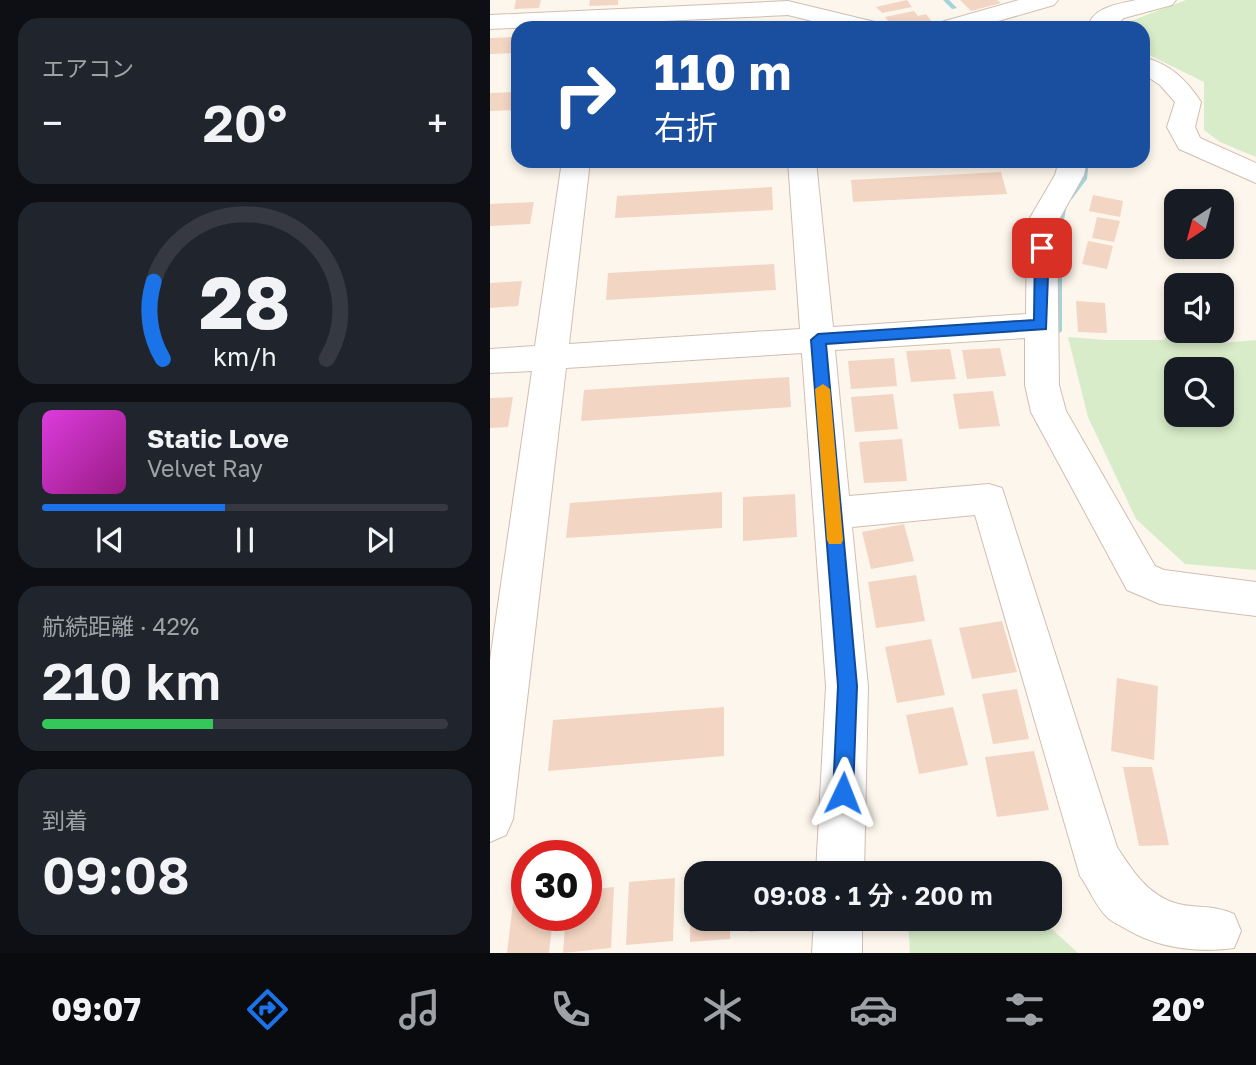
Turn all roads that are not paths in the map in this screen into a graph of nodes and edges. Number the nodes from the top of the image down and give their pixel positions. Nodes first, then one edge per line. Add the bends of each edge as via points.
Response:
1 (1046, 0) edge
2 (1164, 0) edge
3 (677, 6) edge
4 (562, 9) edge
5 (789, 12) edge
6 (588, 21) edge
7 (602, 21) edge
8 (835, 21) edge
9 (956, 21) edge
10 (1103, 21) edge
11 (490, 22) edge
12 (1150, 67) edge
13 (575, 168) edge
14 (803, 168) edge
15 (1073, 168) edge
16 (1256, 174) edge
17 (1041, 325) junction
18 (818, 340) junction
19 (552, 357) junction
20 (490, 360) edge
21 (833, 513) junction
22 (1256, 599) edge
23 (490, 819) edge
24 (840, 861) edge
25 (838, 931) edge
26 (1217, 931) dead end
27 (837, 953) edge

1 - 9 street
2 - 10 street via 1115,13
3 - 5 street
3 - 7 street
4 - 6 street
4 - 11 street
5 - 8 street
12 - 16 street via 1179,86 1188,102 1181,127 1189,143
13 - 19 street
14 - 18 street
15 - 17 street via 1042,223
17 - 18 street
17 - 22 street via 1042,385 1049,412 1141,578 1160,587
18 - 19 street
18 - 21 street
19 - 20 street
19 - 23 street
21 - 24 street via 847,686
21 - 26 street via 989,499 1097,859 1124,900 1169,927
25 - 27 street

